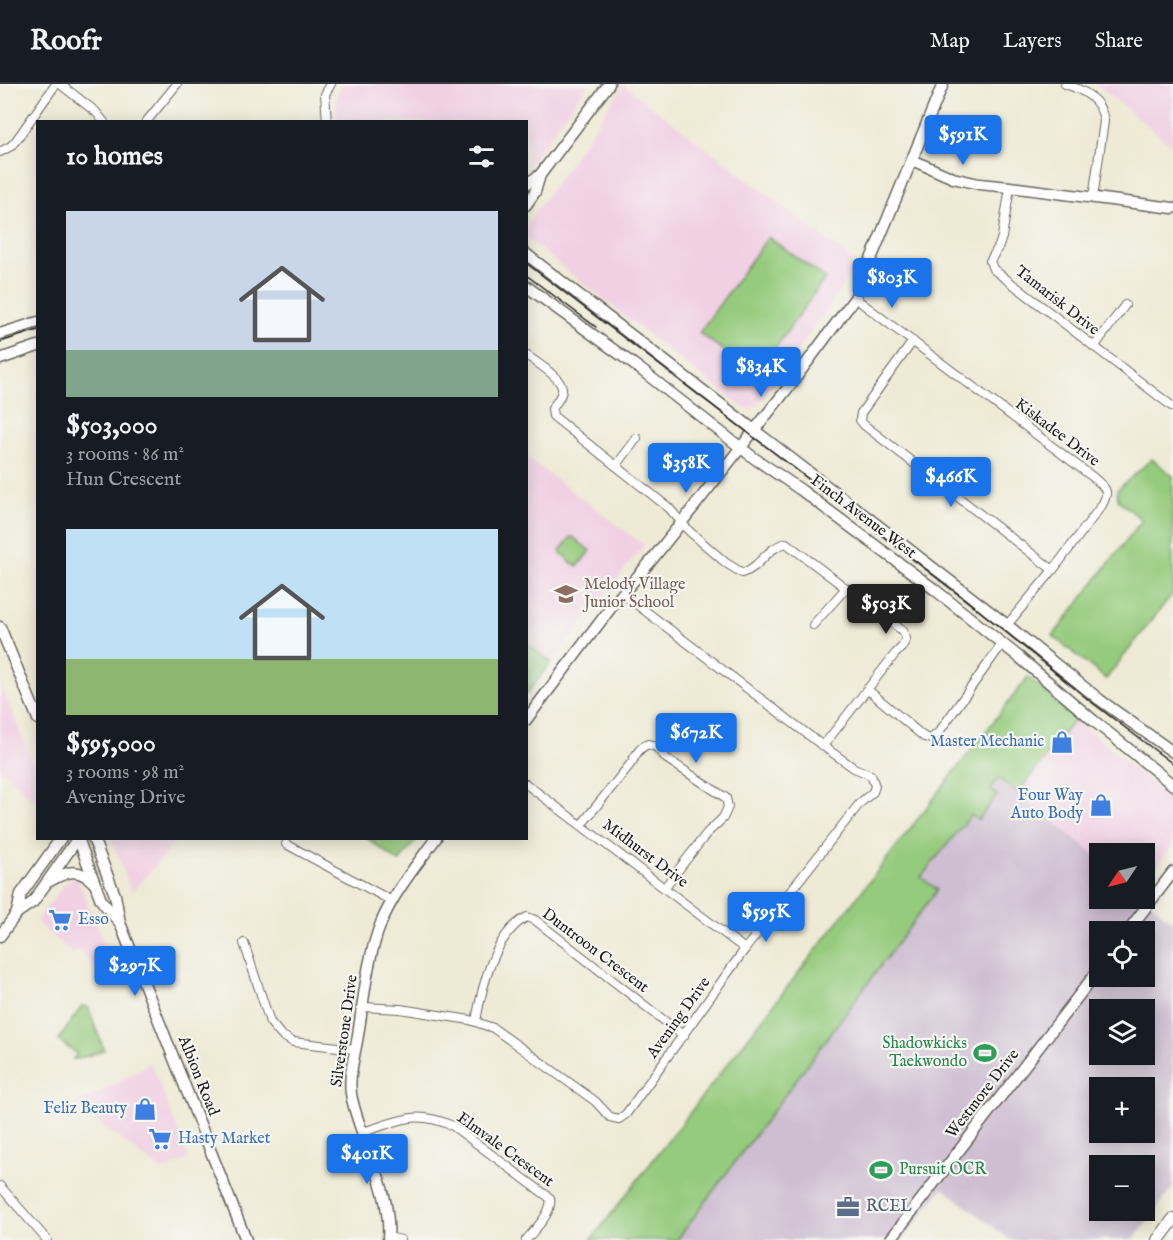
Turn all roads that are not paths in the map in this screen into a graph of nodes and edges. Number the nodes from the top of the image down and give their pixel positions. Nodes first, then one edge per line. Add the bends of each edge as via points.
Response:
1 (58, 84) edge
2 (177, 84) edge
3 (331, 84) edge
4 (609, 84) edge
5 (943, 84) edge
6 (1065, 84) edge
7 (102, 120) edge
8 (148, 120) edge
9 (327, 120) edge
10 (0, 152) edge
11 (912, 160) junction
12 (540, 176) junction
13 (528, 183) edge
14 (1010, 187) junction
15 (1093, 198) junction
16 (528, 202) edge
17 (1173, 208) edge
18 (528, 256) edge
19 (528, 287) edge
20 (855, 298) junction
21 (1125, 305) dead end
22 (36, 323) edge
23 (0, 334) edge
24 (913, 341) junction
25 (36, 347) edge
26 (1094, 347) junction
27 (528, 357) edge
28 (0, 359) edge
29 (1173, 407) edge
30 (755, 430) junction
31 (637, 438) dead end
32 (741, 447) junction
33 (616, 466) junction
34 (681, 523) junction
35 (1053, 570) junction
36 (846, 588) junction
37 (623, 594) junction
38 (813, 625) dead end
39 (1007, 625) junction
40 (0, 627) edge
41 (1002, 644) junction
42 (867, 689) junction
43 (36, 713) edge
44 (528, 717) edge
45 (823, 746) junction
46 (1173, 752) edge
47 (528, 785) edge
48 (1173, 785) edge
49 (582, 824) junction
50 (60, 840) edge
51 (77, 840) edge
52 (79, 840) edge
53 (94, 840) edge
54 (435, 840) edge
55 (286, 844) dead end
56 (1173, 872) edge
57 (45, 885) junction
58 (96, 885) junction
59 (665, 887) junction
60 (392, 901) junction
61 (17, 913) junction
62 (1136, 921) edge
63 (120, 923) junction
64 (0, 936) edge
65 (244, 943) dead end
66 (746, 949) junction
67 (1089, 982) edge
68 (363, 1006) junction
69 (476, 1021) junction
70 (684, 1036) junction
71 (356, 1049) junction
72 (363, 1132) junction
73 (0, 1186) edge
74 (1173, 1220) edge
75 (388, 1238) edge
76 (47, 1240) edge
77 (246, 1240) edge
78 (401, 1240) edge
79 (526, 1240) edge
80 (890, 1240) edge
81 (1158, 1240) edge

1 - 7 street
1 - 10 street via 17,139
2 - 8 street
3 - 9 street via 325,94
4 - 12 main road
5 - 11 main road
6 - 15 street via 1090,96 1102,111 1104,121
11 - 14 main road via 967,182
11 - 20 main road
12 - 13 main road
12 - 16 main road
14 - 15 main road
14 - 26 street, Tamarisk Drive via 1002,237 990,261 993,269
15 - 17 main road
18 - 30 main road, Finch Avenue West
19 - 32 main road, Finch Avenue West
20 - 24 street, Kiskadee Drive
20 - 30 main road
21 - 26 street
22 - 23 main road
24 - 35 street via 861,413 860,420
24 - 35 street, Kiskadee Drive via 1106,488 1102,505
25 - 28 main road
26 - 29 street, Tamarisk Drive
27 - 33 street via 562,387 553,416
30 - 32 main road
30 - 39 main road, Finch Avenue West
31 - 33 street
32 - 34 main road
32 - 41 main road, Finch Avenue West via 871,541
33 - 34 street via 669,508
34 - 36 street via 742,573 776,545 786,543
34 - 37 main road
35 - 39 street, Kiskadee Drive
36 - 38 street
36 - 42 street via 903,631 906,639
37 - 44 main road
37 - 45 street, Avening Drive
39 - 46 main road, Finch Avenue West via 1100,700
40 - 43 main road
41 - 42 street via 931,739
41 - 48 main road, Finch Avenue West
42 - 45 street
45 - 66 street, Avening Drive via 871,775 876,786
47 - 49 street, Midhurst Drive
49 - 59 street, Midhurst Drive
49 - 59 street via 648,744 726,798 728,807 723,818
50 - 61 main road via 21,894
51 - 57 main road
52 - 58 main road, Albion Road
53 - 63 main road, Albion Road via 115,895
54 - 60 main road, Silverstone Drive
55 - 60 street
56 - 62 main road
57 - 58 main road via 75,871
57 - 61 main road via 33,902
58 - 63 main road, Albion Road
59 - 66 street, Midhurst Drive
60 - 68 main road, Silverstone Drive via 377,936
61 - 64 main road
63 - 77 main road, Albion Road
65 - 71 street via 270,1022 281,1035 293,1042
66 - 70 street, Avening Drive
67 - 80 main road, Westmore Drive
68 - 69 street, Avening Drive
68 - 71 main road, Silverstone Drive
69 - 70 street, Avening Drive via 519,1046 595,1101 610,1117 620,1119
69 - 70 street, Duntroon Crescent via 483,981 492,961 506,938 527,917
71 - 72 main road, Silverstone Drive via 350,1094
72 - 75 main road, Silverstone Drive via 382,1184
72 - 79 street, Elmvale Crescent via 402,1118 423,1117 453,1126 550,1198 548,1212
73 - 76 street
74 - 81 main road
75 - 78 street

